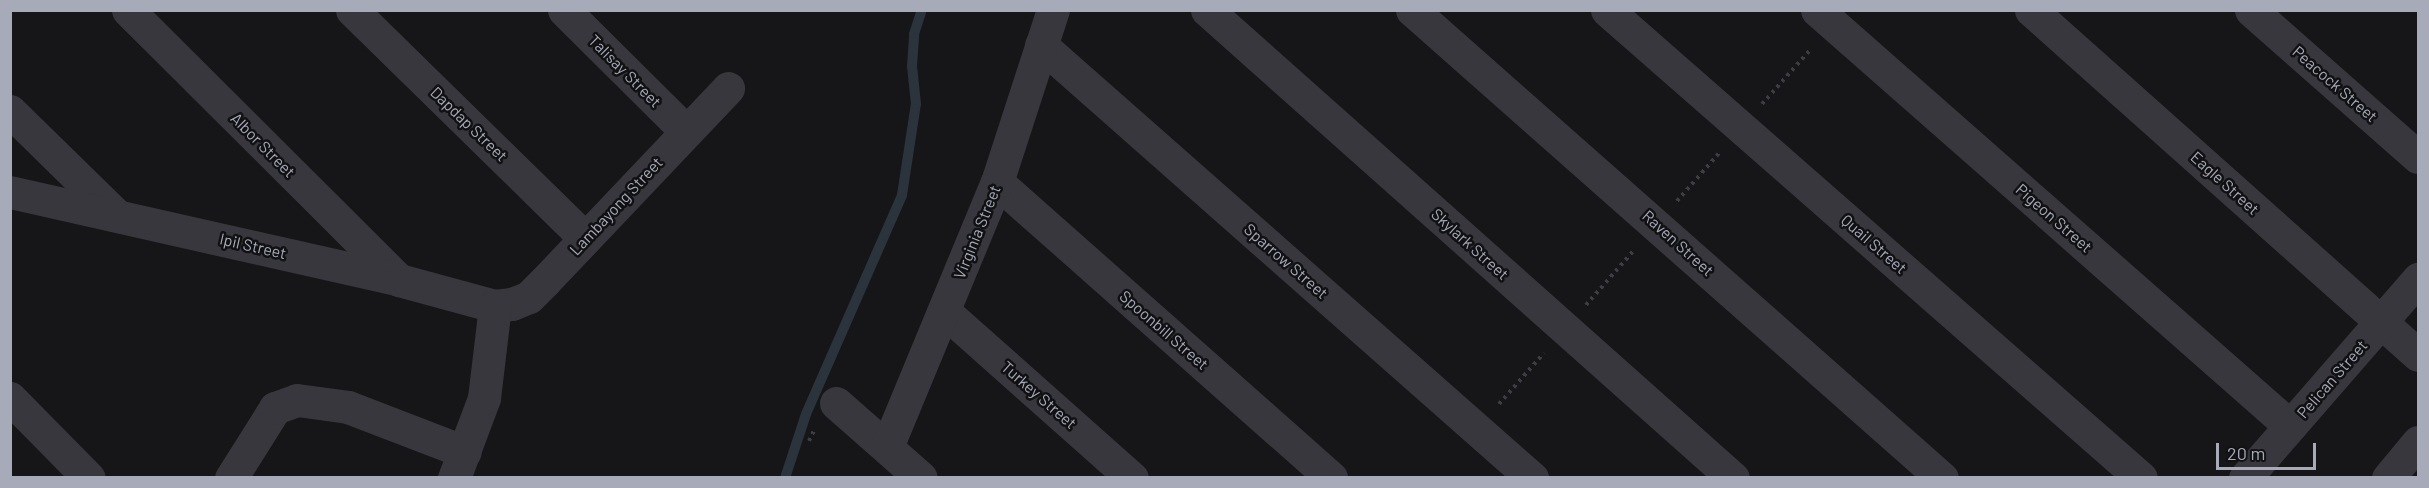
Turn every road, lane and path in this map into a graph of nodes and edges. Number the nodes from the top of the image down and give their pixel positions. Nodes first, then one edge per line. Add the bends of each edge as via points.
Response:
1 (128, 10) edge
2 (352, 10) edge
3 (564, 10) edge
4 (1053, 10) edge
5 (1207, 10) edge
6 (1412, 10) edge
7 (1606, 10) edge
8 (1817, 10) edge
9 (2031, 10) edge
10 (2251, 10) edge
11 (1041, 45) junction
12 (728, 88) dead end
13 (10, 111) edge
14 (686, 131) junction
15 (2418, 157) edge
16 (997, 182) junction
17 (10, 192) edge
18 (115, 214) junction
19 (585, 238) junction
20 (2418, 279) edge
21 (399, 280) junction
22 (495, 306) junction
23 (945, 312) junction
24 (2381, 322) junction
25 (2418, 355) edge
26 (836, 403) dead end
27 (13, 407) edge
28 (2290, 426) junction
29 (2418, 442) edge
30 (887, 447) junction
31 (460, 465) edge
32 (89, 477) edge
33 (231, 477) edge
34 (921, 477) edge
35 (1132, 477) edge
36 (1331, 477) edge
37 (1532, 477) edge
38 (1733, 477) edge
39 (1942, 477) edge
40 (2141, 477) edge
41 (2245, 477) edge
42 (2388, 477) edge

1 - 21 street, Albor Street
2 - 19 street, Dapdap Street
3 - 14 street, Talisay Street
4 - 11 street, Virginia Street
5 - 38 street, Skylark Street
6 - 39 street, Raven Street
7 - 40 street, Quail Street
8 - 28 street, Pigeon Street
9 - 24 street, Eagle Street
10 - 15 street, Peacock Street
11 - 16 street, Virginia Street
11 - 37 street, Sparrow Street
12 - 14 street, Lambayong Street
13 - 18 street
14 - 19 street, Lambayong Street
16 - 23 street, Virginia Street
16 - 36 street, Spoonbill Street
17 - 18 street, Ipil Street
18 - 21 street, Ipil Street
19 - 22 street, Lambayong Street via 529,297
20 - 24 street, Pelican Street
21 - 22 street, Ipil Street
22 - 31 street via 484,398
23 - 30 street, Virginia Street
23 - 35 street, Turkey Street
24 - 25 street, Eagle Street
24 - 28 street, Pelican Street
26 - 30 street
27 - 32 street
28 - 41 street, Pelican Street
29 - 42 street
30 - 34 street
31 - 33 street via 348,407 297,400 275,408

